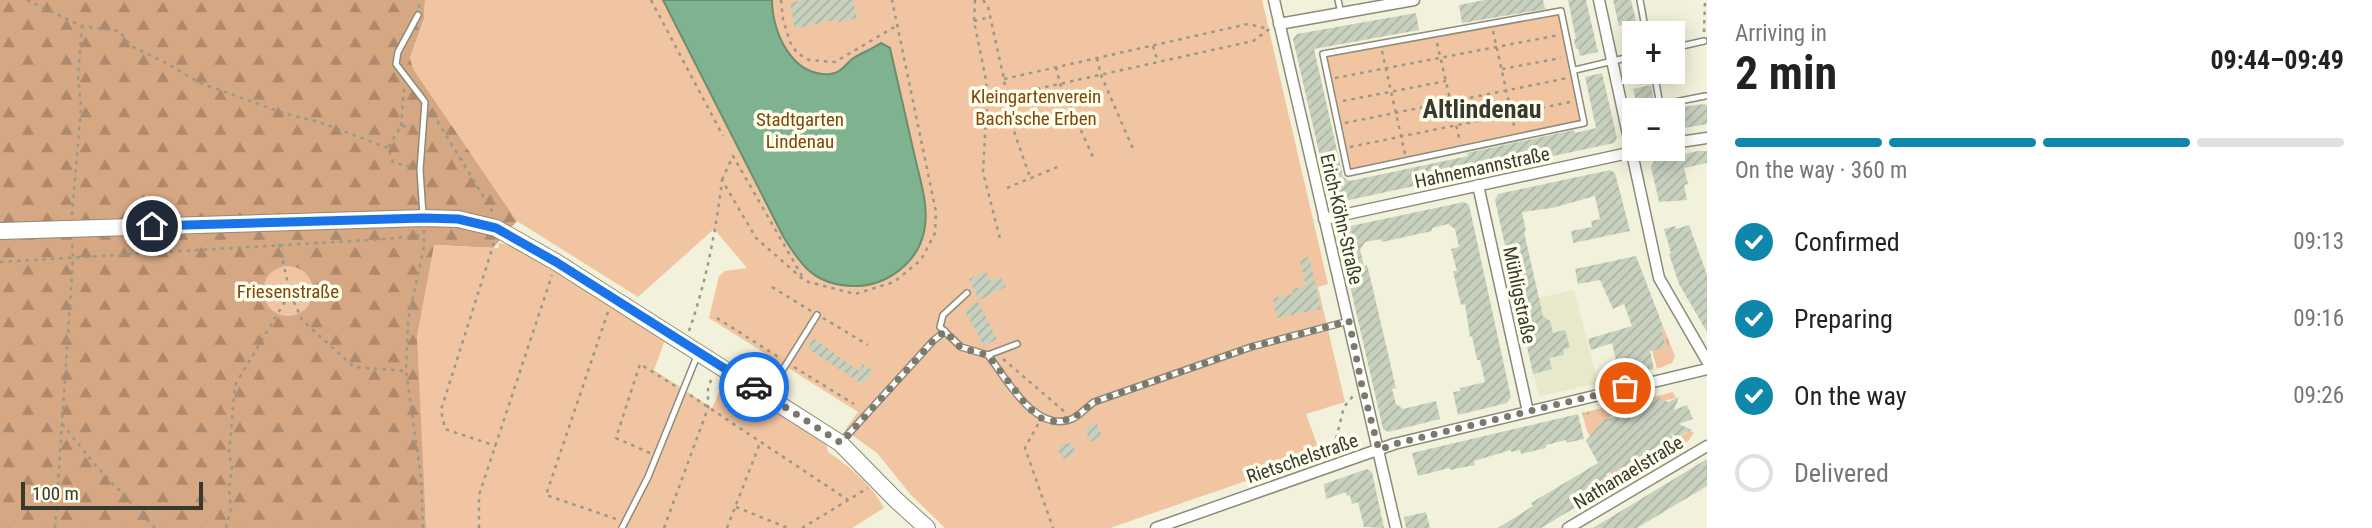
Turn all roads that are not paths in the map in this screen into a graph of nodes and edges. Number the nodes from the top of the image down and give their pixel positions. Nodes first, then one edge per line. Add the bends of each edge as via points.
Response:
1 (1274, 0) edge
2 (1338, 0) edge
3 (1414, 0) edge
4 (1599, 0) edge
5 (1640, 0) edge
6 (1341, 13) junction
7 (418, 15) dead end
8 (1644, 21) edge
9 (1274, 27) junction
10 (1704, 41) road end
11 (1685, 45) edge
12 (1622, 59) edge
13 (1612, 61) junction
14 (1575, 73) junction
15 (1656, 84) edge
16 (1705, 96) dead end
17 (1622, 109) edge
18 (1707, 138) edge
19 (1685, 141) edge
20 (1622, 154) edge
21 (1633, 161) edge
22 (1478, 185) junction
23 (424, 218) junction
24 (1324, 219) junction
25 (0, 231) edge
26 (967, 293) dead end
27 (817, 315) road end
28 (1349, 321) junction
29 (945, 331) junction
30 (1017, 344) dead end
31 (699, 353) junction
32 (992, 354) junction
33 (1707, 360) edge
34 (1707, 369) edge
35 (767, 396) junction
36 (1528, 412) junction
37 (841, 443) junction
38 (1707, 446) edge
39 (1379, 450) junction
40 (624, 525) edge
41 (928, 528) edge
42 (1156, 528) edge
43 (1396, 528) edge
44 (1568, 528) edge

1 - 9 street, Erich-Köhn-Straße
2 - 6 lane
3 - 6 street
4 - 13 street
5 - 8 lane
6 - 9 street
7 - 23 lane via 396,64 425,102 420,170
9 - 24 street, Erich-Köhn-Straße
10 - 11 lane
12 - 13 lane
13 - 14 lane
13 - 17 street
14 - 14 lane via 1561,11 1323,54 1348,173 1584,123
15 - 16 lane via 1660,105
18 - 19 street
20 - 22 street, Hahnemannstraße
21 - 33 street via 1659,278
22 - 24 street, Hahnemannstraße
22 - 36 street, Mühligstraße
23 - 25 street
23 - 31 street via 458,219 496,228
24 - 28 street, Erich-Köhn-Straße
26 - 29 lane via 943,315 940,327
27 - 35 lane
28 - 32 lane via 1251,347 1094,402 1072,419 1054,421 1041,418 1028,407
28 - 39 street, Erich-Köhn-Straße
29 - 32 lane via 961,348
29 - 37 lane
30 - 32 lane
31 - 35 street
31 - 40 lane
34 - 36 street, Rietschelstraße
35 - 37 street
36 - 39 street, Rietschelstraße
37 - 41 street
38 - 44 street, Nathanaelstraße
39 - 42 street, Rietschelstraße
39 - 43 street, Erich-Köhn-Straße

